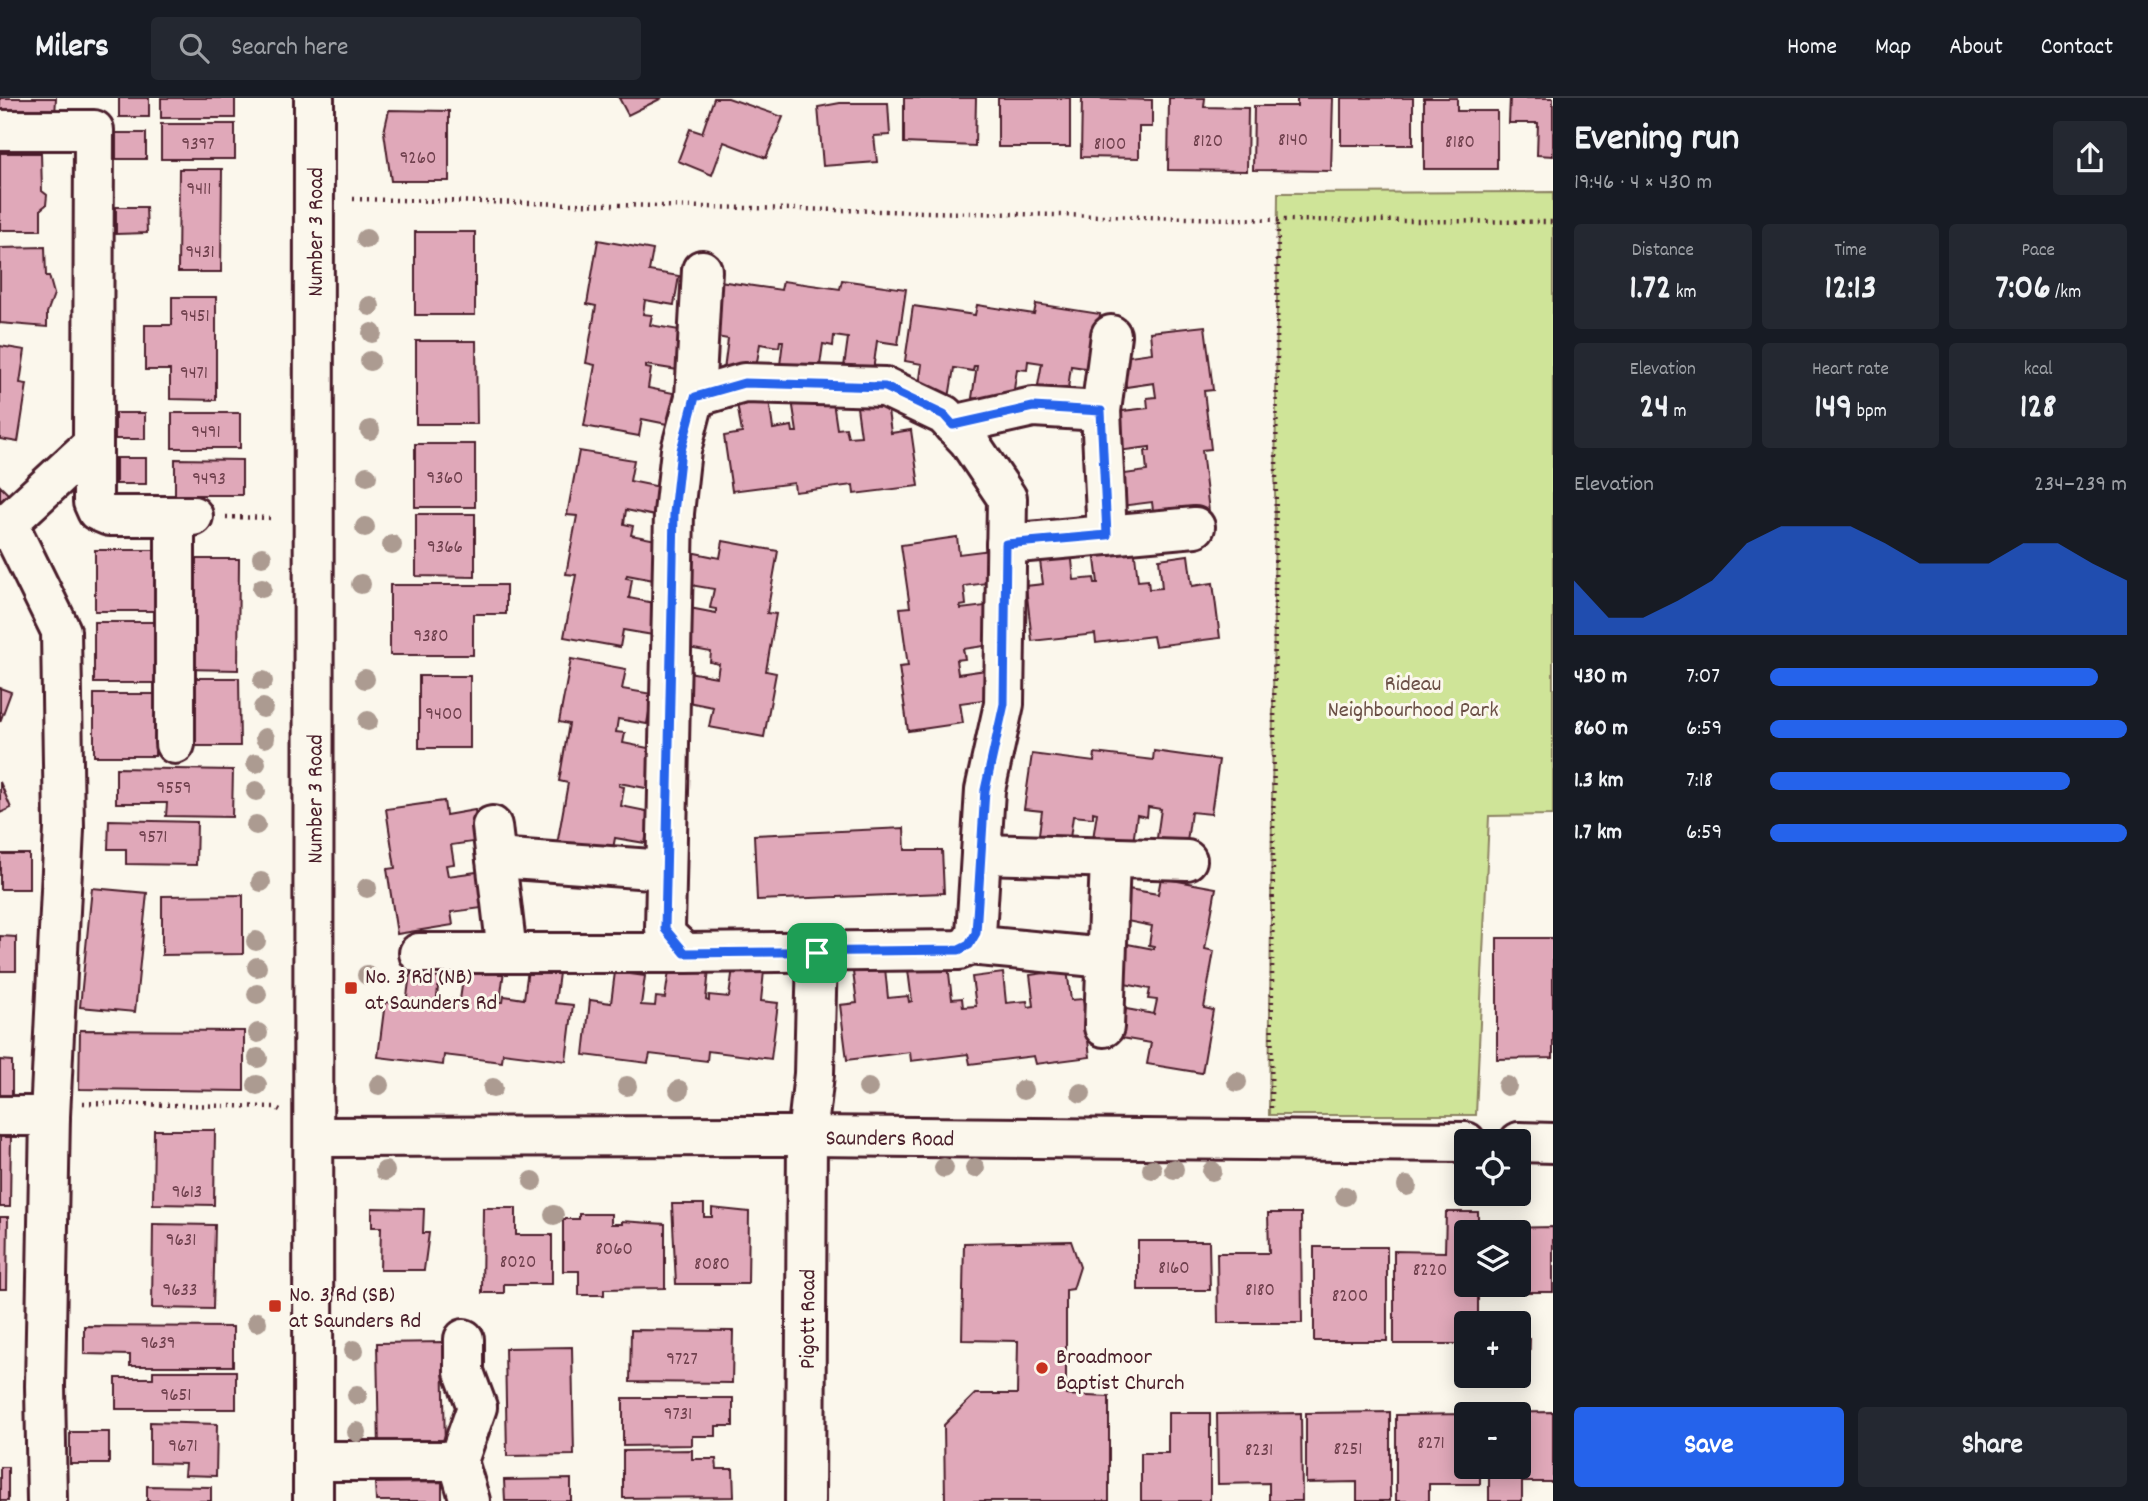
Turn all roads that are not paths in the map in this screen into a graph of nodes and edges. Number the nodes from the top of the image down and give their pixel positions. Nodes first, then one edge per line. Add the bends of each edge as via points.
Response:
1 (314, 98) edge
2 (94, 114) edge
3 (0, 131) edge
4 (702, 270) dead end
5 (1111, 335) dead end
6 (695, 397) junction
7 (1101, 411) junction
8 (953, 425) junction
9 (93, 444) junction
10 (4, 526) edge
11 (1195, 527) dead end
12 (1107, 535) junction
13 (1006, 544) junction
14 (175, 744) dead end
15 (981, 855) junction
16 (1110, 858) junction
17 (1187, 860) dead end
18 (666, 870) junction
19 (969, 945) junction
20 (419, 953) dead end
21 (507, 953) junction
22 (685, 953) junction
23 (817, 953) junction
24 (1106, 958) junction
25 (1104, 1027) dead end
26 (63, 1109) junction
27 (0, 1115) edge
28 (807, 1136) junction
29 (314, 1137) junction
30 (1454, 1142) edge
31 (1531, 1142) edge
32 (1553, 1143) edge
33 (464, 1339) dead end
34 (313, 1461) junction
35 (458, 1461) junction
36 (47, 1501) edge
37 (313, 1501) edge
38 (470, 1501) edge
39 (805, 1501) edge

1 - 29 street, Number 3 Road
2 - 3 street
2 - 9 street
4 - 6 street
5 - 7 street
6 - 8 street via 744,383 885,387 944,415
6 - 18 street via 681,450 674,513
7 - 8 street via 1033,407
7 - 12 street
8 - 13 street via 1007,498
9 - 10 street
9 - 14 street via 97,511 109,516 184,516
10 - 26 street via 61,631
11 - 12 street
12 - 13 street
13 - 15 street via 1004,704 985,790
15 - 16 street
15 - 19 street via 976,933
16 - 17 street
16 - 24 street
18 - 21 street via 494,842
18 - 22 street via 665,929
19 - 23 street via 959,950
19 - 24 street
20 - 21 street
21 - 22 street
22 - 23 street
23 - 28 street, Pigott Road via 814,1074
24 - 25 street
26 - 27 street
26 - 36 street via 45,1386
28 - 29 street, Saunders Road
28 - 30 street, Saunders Road
28 - 39 street, Pigott Road
29 - 34 street, Number 3 Road
31 - 32 street
33 - 35 street via 464,1371 477,1407
34 - 35 street
34 - 37 street, Number 3 Road
35 - 38 street

